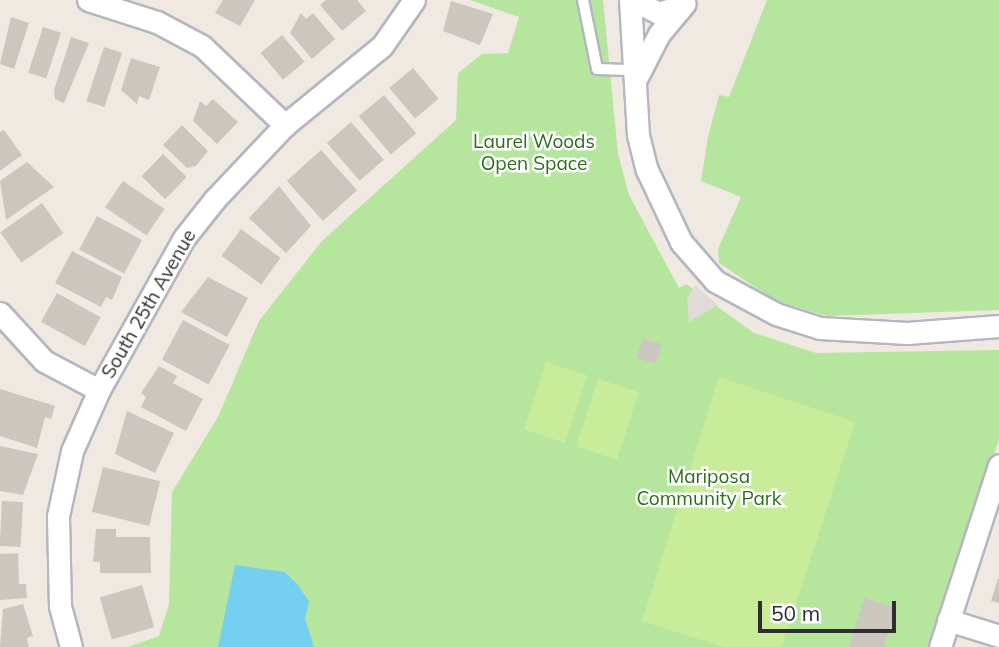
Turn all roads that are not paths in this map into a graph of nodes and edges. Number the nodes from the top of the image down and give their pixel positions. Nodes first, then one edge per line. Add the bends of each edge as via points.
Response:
1 (88, 0) edge
2 (414, 0) edge
3 (583, 0) edge
4 (631, 0) edge
5 (686, 2) edge
6 (635, 74) junction
7 (285, 125) junction
8 (0, 313) edge
9 (999, 326) edge
10 (99, 390) junction
11 (999, 465) edge
12 (948, 620) junction
13 (999, 636) edge
14 (71, 647) edge
15 (940, 647) edge

1 - 7 street via 157,22 202,46
2 - 7 street, South 25th Avenue via 382,46
3 - 6 lane via 597,69
4 - 5 street via 659,13
4 - 6 street
5 - 6 street via 659,34
6 - 9 street via 638,135 657,198 681,242 715,281 766,309 820,328 895,333
7 - 10 street, South 25th Avenue via 184,238
8 - 10 street via 44,361
10 - 14 street, South 25th Avenue via 72,451 58,516 59,594
11 - 12 street
12 - 13 street
12 - 15 street

